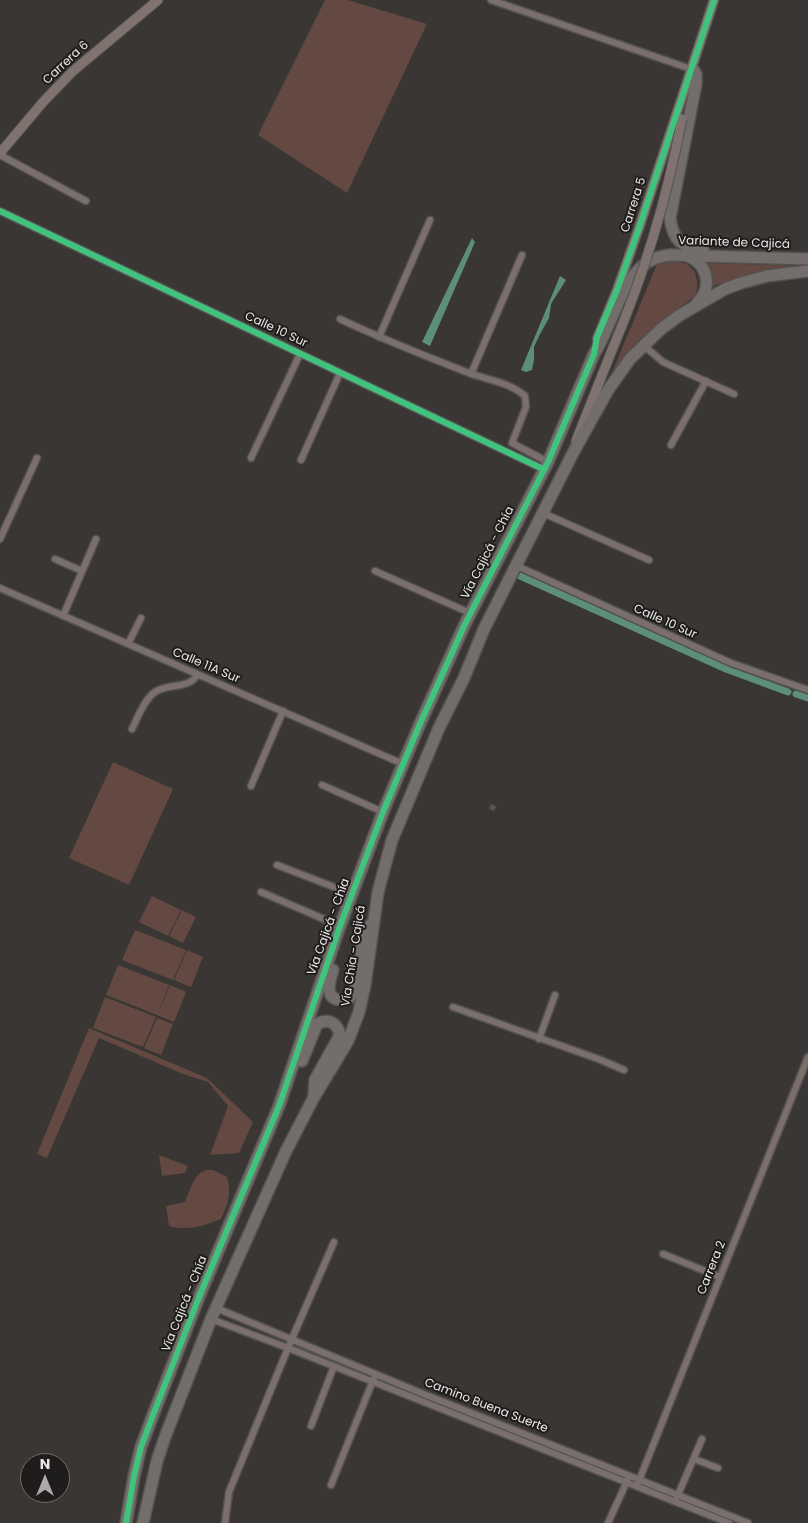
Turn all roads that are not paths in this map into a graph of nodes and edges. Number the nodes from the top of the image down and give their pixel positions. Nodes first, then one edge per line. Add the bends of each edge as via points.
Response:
1 (158, 0) edge
2 (491, 0) edge
3 (714, 0) edge
4 (693, 66) junction
5 (0, 154) edge
6 (86, 201) dead end
7 (0, 211) edge
8 (430, 220) dead end
9 (522, 255) dead end
10 (683, 255) junction
11 (752, 258) junction
12 (808, 260) edge
13 (808, 271) edge
14 (693, 306) junction
15 (340, 319) dead end
16 (379, 337) junction
17 (643, 345) junction
18 (300, 354) junction
19 (594, 354) junction
20 (340, 373) junction
21 (472, 374) junction
22 (706, 381) junction
23 (734, 394) dead end
24 (671, 444) dead end
25 (574, 451) junction
26 (37, 458) dead end
27 (251, 458) dead end
28 (301, 460) dead end
29 (546, 466) junction
30 (543, 513) junction
31 (0, 539) edge
32 (96, 539) dead end
33 (55, 558) dead end
34 (648, 560) dead end
35 (516, 566) junction
36 (82, 571) junction
37 (375, 571) dead end
38 (0, 588) edge
39 (470, 614) junction
40 (63, 616) junction
41 (141, 618) dead end
42 (128, 644) junction
43 (197, 675) junction
44 (808, 690) edge
45 (283, 711) junction
46 (132, 728) dead end
47 (403, 764) junction
48 (322, 785) dead end
49 (251, 786) dead end
50 (383, 812) junction
51 (277, 865) dead end
52 (261, 892) dead end
53 (352, 894) junction
54 (374, 920) junction
55 (339, 931) junction
56 (555, 995) dead end
57 (452, 1007) dead end
58 (539, 1039) junction
59 (808, 1057) edge
60 (624, 1070) dead end
61 (313, 1099) junction
62 (258, 1159) junction
63 (334, 1242) dead end
64 (663, 1254) dead end
65 (720, 1277) junction
66 (214, 1314) junction
67 (291, 1340) junction
68 (288, 1348) junction
69 (334, 1366) junction
70 (376, 1374) junction
71 (373, 1382) junction
72 (419, 1396) junction
73 (310, 1426) dead end
74 (702, 1439) dead end
75 (694, 1459) junction
76 (718, 1468) dead end
77 (628, 1479) junction
78 (638, 1483) junction
79 (331, 1485) dead end
80 (677, 1498) junction
81 (740, 1522) edge
82 (126, 1523) edge
83 (143, 1523) edge
84 (225, 1523) edge
85 (608, 1523) edge
86 (730, 1523) edge
87 (748, 1523) edge

1 - 5 main road, Carrera 6 via 73,71
2 - 4 street
3 - 4 main road, Carrera 5
4 - 11 highway via 696,84 670,218 672,230 677,239 692,248 731,251
4 - 19 main road, Carrera 5 via 639,228 597,337
4 - 25 main road, Carrera 5, bridge via 658,223 631,306 576,438
5 - 6 street
7 - 18 street, Calle 10 Sur
8 - 16 street
9 - 21 street
10 - 11 highway, Variante de Cajicá
10 - 14 highway via 694,258 706,276 702,298
10 - 19 highway, Variante de Cajicá via 657,257 636,272
11 - 12 highway, Variante de Cajicá
13 - 14 highway via 742,283
14 - 17 highway
15 - 16 street
16 - 21 street
17 - 22 street via 664,362
17 - 25 highway via 608,390
18 - 20 street, Calle 10 Sur
18 - 27 street
19 - 29 highway, Vía Cajicá - Chía
20 - 28 street
20 - 29 street, Calle 10 Sur
21 - 29 street via 515,388 525,396 526,407 512,443
22 - 23 street
22 - 24 street
25 - 30 highway, Vía Chía - Cajicá
26 - 31 street
29 - 39 highway, Vía Cajicá - Chía
30 - 34 street
30 - 35 highway, Vía Chía - Cajicá
32 - 36 street
33 - 36 street
35 - 44 street, Calle 10 Sur via 731,663
35 - 54 highway, Vía Chía - Cajicá via 439,728 392,840
36 - 40 street
37 - 39 street
38 - 40 street, Calle 11A Sur
39 - 47 highway, Vía Cajicá - Chía
40 - 42 street, Calle 11A Sur
41 - 42 street
42 - 43 street, Calle 11A Sur
43 - 45 street, Calle 11A Sur
43 - 46 street via 191,682 155,692
45 - 47 street, Calle 11A Sur
45 - 49 street
47 - 50 highway, Vía Cajicá - Chía
48 - 50 street
50 - 53 highway, Vía Cajicá - Chía
51 - 53 street
52 - 55 street
53 - 55 highway, Vía Cajicá - Chía
54 - 55 highway via 364,934 356,988 352,997 340,1001 330,995 328,988 340,946
54 - 61 highway, Vía Chía - Cajicá via 359,1012 348,1041
55 - 62 highway, Vía Cajicá - Chía
56 - 58 street
57 - 58 street
58 - 60 street
59 - 65 street, Carrera 2
61 - 62 highway via 315,1080 340,1035 329,1021 317,1024 269,1150
61 - 66 highway, Vía Chía - Cajicá via 286,1151
62 - 82 highway, Vía Cajicá - Chía via 141,1447
63 - 67 street
64 - 65 street
65 - 78 street, Carrera 2
66 - 67 street, Camino Buena Suerte
66 - 68 street, Camino Buena Suerte
66 - 83 highway, Vía Chía - Cajicá via 165,1436
67 - 68 street
67 - 70 street, Camino Buena Suerte
68 - 69 street, Camino Buena Suerte
68 - 84 street via 229,1492
69 - 71 street, Camino Buena Suerte
69 - 73 street
70 - 71 street
70 - 72 street, Camino Buena Suerte
71 - 72 street, Camino Buena Suerte
71 - 79 street
72 - 77 street, Camino Buena Suerte
74 - 75 street
75 - 76 street
75 - 80 street
77 - 78 street, Camino Buena Suerte
77 - 85 street
78 - 80 street, Camino Buena Suerte
80 - 81 street, Camino Buena Suerte
80 - 86 street, Camino Buena Suerte
81 - 87 street, Camino Buena Suerte

